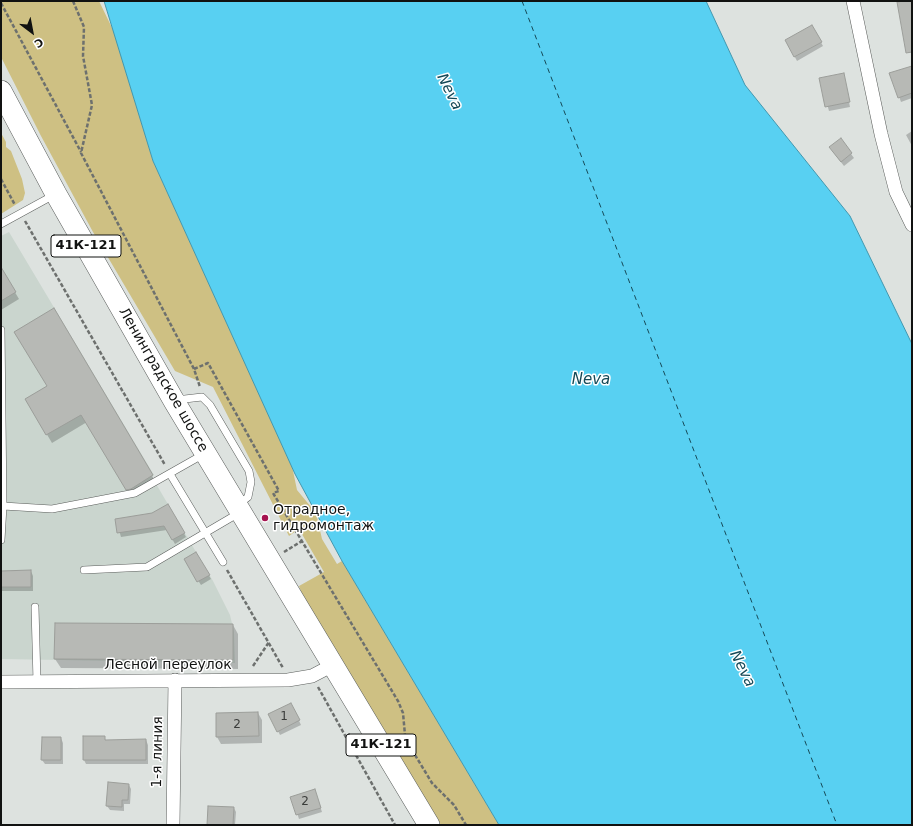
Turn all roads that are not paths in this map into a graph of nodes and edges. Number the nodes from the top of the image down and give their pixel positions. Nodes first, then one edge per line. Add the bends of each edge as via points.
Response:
1 (853, 1) edge
2 (1, 91) edge
3 (56, 194) junction
4 (1, 224) edge
5 (912, 226) edge
6 (1, 330) edge
7 (174, 401) junction
8 (2, 414) edge
9 (205, 453) junction
10 (170, 474) junction
11 (3, 506) junction
12 (239, 508) junction
13 (206, 533) junction
14 (1, 540) edge
15 (223, 562) road end
16 (84, 570) dead end
17 (35, 607) dead end
18 (333, 665) junction
19 (175, 680) junction
20 (1, 682) edge
21 (36, 682) junction
22 (172, 825) edge
23 (428, 825) edge

1 - 5 street via 896,192
2 - 3 main road, Ленинградское шоссе / 41К-121
3 - 4 lane
3 - 7 main road, Ленинградское шоссе / 41К-121
6 - 8 lane
7 - 9 main road, Ленинградское шоссе / 41К-121
7 - 12 lane via 202,397 210,405 249,471 251,482 248,497
8 - 11 lane
9 - 10 lane
9 - 12 main road, Ленинградское шоссе / 41К-121
10 - 11 lane via 128,495 52,509
10 - 13 lane
11 - 14 lane
12 - 13 lane
12 - 18 main road, Ленинградское шоссе / 41К-121
13 - 15 lane
13 - 16 lane via 147,568
17 - 21 lane
18 - 19 street, Лесной переулок via 312,676 288,680
18 - 23 main road, 41К-121
19 - 21 street, Лесной переулок
19 - 22 street, 1-я линия
20 - 21 street, Лесной переулок

